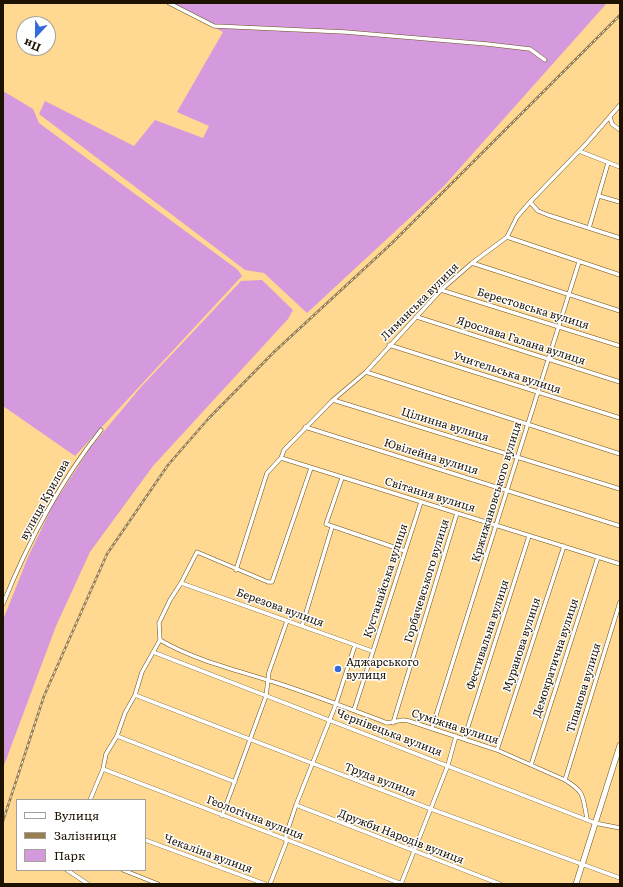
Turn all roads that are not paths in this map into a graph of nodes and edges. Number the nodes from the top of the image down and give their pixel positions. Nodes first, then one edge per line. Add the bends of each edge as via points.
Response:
1 (169, 3) edge
2 (545, 60) dead end
3 (620, 105) edge
4 (610, 117) junction
5 (620, 130) edge
6 (579, 151) junction
7 (608, 163) junction
8 (620, 167) edge
9 (599, 196) junction
10 (530, 202) junction
11 (620, 202) edge
12 (589, 228) junction
13 (507, 237) junction
14 (620, 238) edge
15 (579, 262) junction
16 (472, 263) junction
17 (620, 275) edge
18 (441, 290) junction
19 (568, 295) junction
20 (620, 311) edge
21 (417, 316) junction
22 (558, 326) junction
23 (389, 346) junction
24 (620, 346) edge
25 (548, 359) junction
26 (366, 372) junction
27 (620, 382) edge
28 (537, 392) junction
29 (333, 400) junction
30 (620, 418) edge
31 (527, 425) junction
32 (306, 427) junction
33 (101, 430) dead end
34 (620, 454) edge
35 (517, 457) junction
36 (281, 458) junction
37 (311, 468) junction
38 (342, 478) junction
39 (620, 489) edge
40 (506, 490) junction
41 (421, 502) junction
42 (457, 513) junction
43 (496, 525) junction
44 (620, 526) edge
45 (332, 528) junction
46 (529, 536) junction
47 (564, 546) junction
48 (405, 551) junction
49 (598, 557) junction
50 (620, 564) edge
51 (236, 570) junction
52 (181, 583) junction
53 (620, 602) edge
54 (3, 604) edge
55 (287, 620) junction
56 (302, 626) junction
57 (160, 640) junction
58 (355, 645) junction
59 (372, 651) junction
60 (153, 652) junction
61 (269, 680) junction
62 (135, 695) junction
63 (266, 696) junction
64 (336, 704) junction
65 (354, 710) junction
66 (330, 720) junction
67 (393, 723) junction
68 (432, 728) junction
69 (117, 736) junction
70 (456, 736) junction
71 (464, 739) junction
72 (250, 740) junction
73 (620, 745) edge
74 (497, 750) junction
75 (312, 763) junction
76 (448, 765) junction
77 (531, 765) junction
78 (103, 769) junction
79 (565, 780) junction
80 (235, 782) junction
81 (90, 799) edge
82 (296, 805) junction
83 (431, 809) junction
84 (222, 816) junction
85 (587, 818) junction
86 (595, 823) junction
87 (620, 828) edge
88 (285, 839) junction
89 (146, 840) edge
90 (414, 852) junction
91 (583, 864) junction
92 (68, 871) edge
93 (126, 871) edge
94 (620, 878) edge
95 (88, 884) edge
96 (158, 884) edge
97 (265, 884) edge
98 (270, 884) edge
99 (402, 884) edge
100 (500, 884) edge
101 (576, 884) edge

1 - 2 street via 214,26 345,32 487,44 530,49
3 - 4 street, Лиманська вулиця
4 - 5 street via 612,124
4 - 6 street, Лиманська вулиця
6 - 7 street
6 - 10 street, Лиманська вулиця
7 - 8 street
7 - 9 street
9 - 11 street
9 - 12 street
10 - 12 street via 538,211
10 - 13 street, Лиманська вулиця via 517,217
12 - 14 street
13 - 15 street
13 - 16 street, Лиманська вулиця
15 - 17 street
15 - 19 street, Кржижановського вулиця
16 - 18 street, Лиманська вулиця
16 - 19 street
18 - 21 street, Лиманська вулиця
18 - 22 street, Берестовська вулиця
19 - 20 street
19 - 22 street, Кржижановського вулиця
21 - 23 street, Лиманська вулиця
21 - 25 street, Ярослава Галана вулиця
22 - 24 street, Берестовська вулиця
22 - 25 street, Кржижановського вулиця
23 - 26 street, Лиманська вулиця
23 - 28 street, Учительська вулиця
25 - 27 street, Ярослава Галана вулиця
25 - 28 street, Кржижановського вулиця
26 - 29 street, Лиманська вулиця
26 - 31 street
28 - 30 street, Учительська вулиця
28 - 31 street, Кржижановського вулиця
29 - 32 street, Лиманська вулиця
29 - 35 street, Цілинна вулиця
31 - 34 street
31 - 35 street, Кржижановського вулиця
32 - 36 street, Лиманська вулиця via 284,450
32 - 40 street, Ювілейна вулиця
33 - 54 street, вулиця Крилова via 80,457 46,512
35 - 39 street, Цілинна вулиця
35 - 40 street, Кржижановського вулиця
36 - 37 street, Світання вулиця
36 - 51 street via 267,473
37 - 38 street, Світання вулиця
37 - 51 street via 274,580 268,582
38 - 41 street, Світання вулиця
38 - 45 street via 325,522
40 - 43 street, Кржижановського вулиця
40 - 44 street, Ювілейна вулиця
41 - 42 street, Світання вулиця
41 - 48 street, Кустанайська вулиця
42 - 43 street, Світання вулиця
42 - 67 street, Горбачевського вулиця
43 - 46 street, Світання вулиця
43 - 68 street, Кржижановського вулиця
45 - 48 street
45 - 56 street
46 - 47 street, Світання вулиця
46 - 71 street, Фестивальна вулиця
47 - 49 street, Світання вулиця
47 - 74 street, Муранова вулиця
48 - 59 street, Кустанайська вулиця
49 - 50 street, Світання вулиця
49 - 77 street, Демократична вулиця
51 - 52 street via 197,552
52 - 55 street, Березова вулиця
52 - 57 street via 160,623
53 - 79 street, Тіпанова вулиця
55 - 56 street, Березова вулиця
55 - 61 street via 269,672
56 - 58 street, Березова вулиця
57 - 60 street
57 - 61 street, Суміжна вулиця via 212,663
58 - 59 street, Березова вулиця
58 - 64 street
59 - 65 street, Кустанайська вулиця
60 - 62 street via 142,672
60 - 63 street, Чернівецька вулиця
61 - 63 street
61 - 64 street, Суміжна вулиця
62 - 69 street
62 - 72 street, Труда вулиця
63 - 66 street, Чернівецька вулиця
63 - 72 street
64 - 65 street, Суміжна вулиця
64 - 66 street
65 - 67 street, Суміжна вулиця
66 - 75 street
66 - 76 street, Чернівецька вулиця
67 - 68 street, Суміжна вулиця via 402,720
68 - 70 street, Суміжна вулиця
69 - 78 street via 106,754
69 - 80 street
70 - 71 street, Суміжна вулиця
70 - 76 street
71 - 74 street, Суміжна вулиця
72 - 75 street, Труда вулиця
72 - 80 street
73 - 86 main road
74 - 77 street, Суміжна вулиця
75 - 82 street
75 - 83 street, Труда вулиця
76 - 83 street
76 - 85 street, Чернівецька вулиця
77 - 79 street, Суміжна вулиця
78 - 81 street
78 - 84 street, Геологічна вулиця
79 - 85 street, Суміжна вулиця via 581,791
80 - 84 street
82 - 88 street
82 - 90 street, Дружби Народів вулиця
83 - 90 street
83 - 91 street, Труда вулиця
84 - 88 street, Геологічна вулиця
85 - 86 street, Чернівецька вулиця
86 - 87 street, Чернівецька вулиця
86 - 91 main road
88 - 98 street via 286,844
88 - 99 street, Геологічна вулиця
89 - 97 street, Чекаліна вулиця
90 - 99 street
90 - 100 street, Дружби Народів вулиця
91 - 94 street, Труда вулиця
91 - 101 main road
92 - 95 street
93 - 96 street

